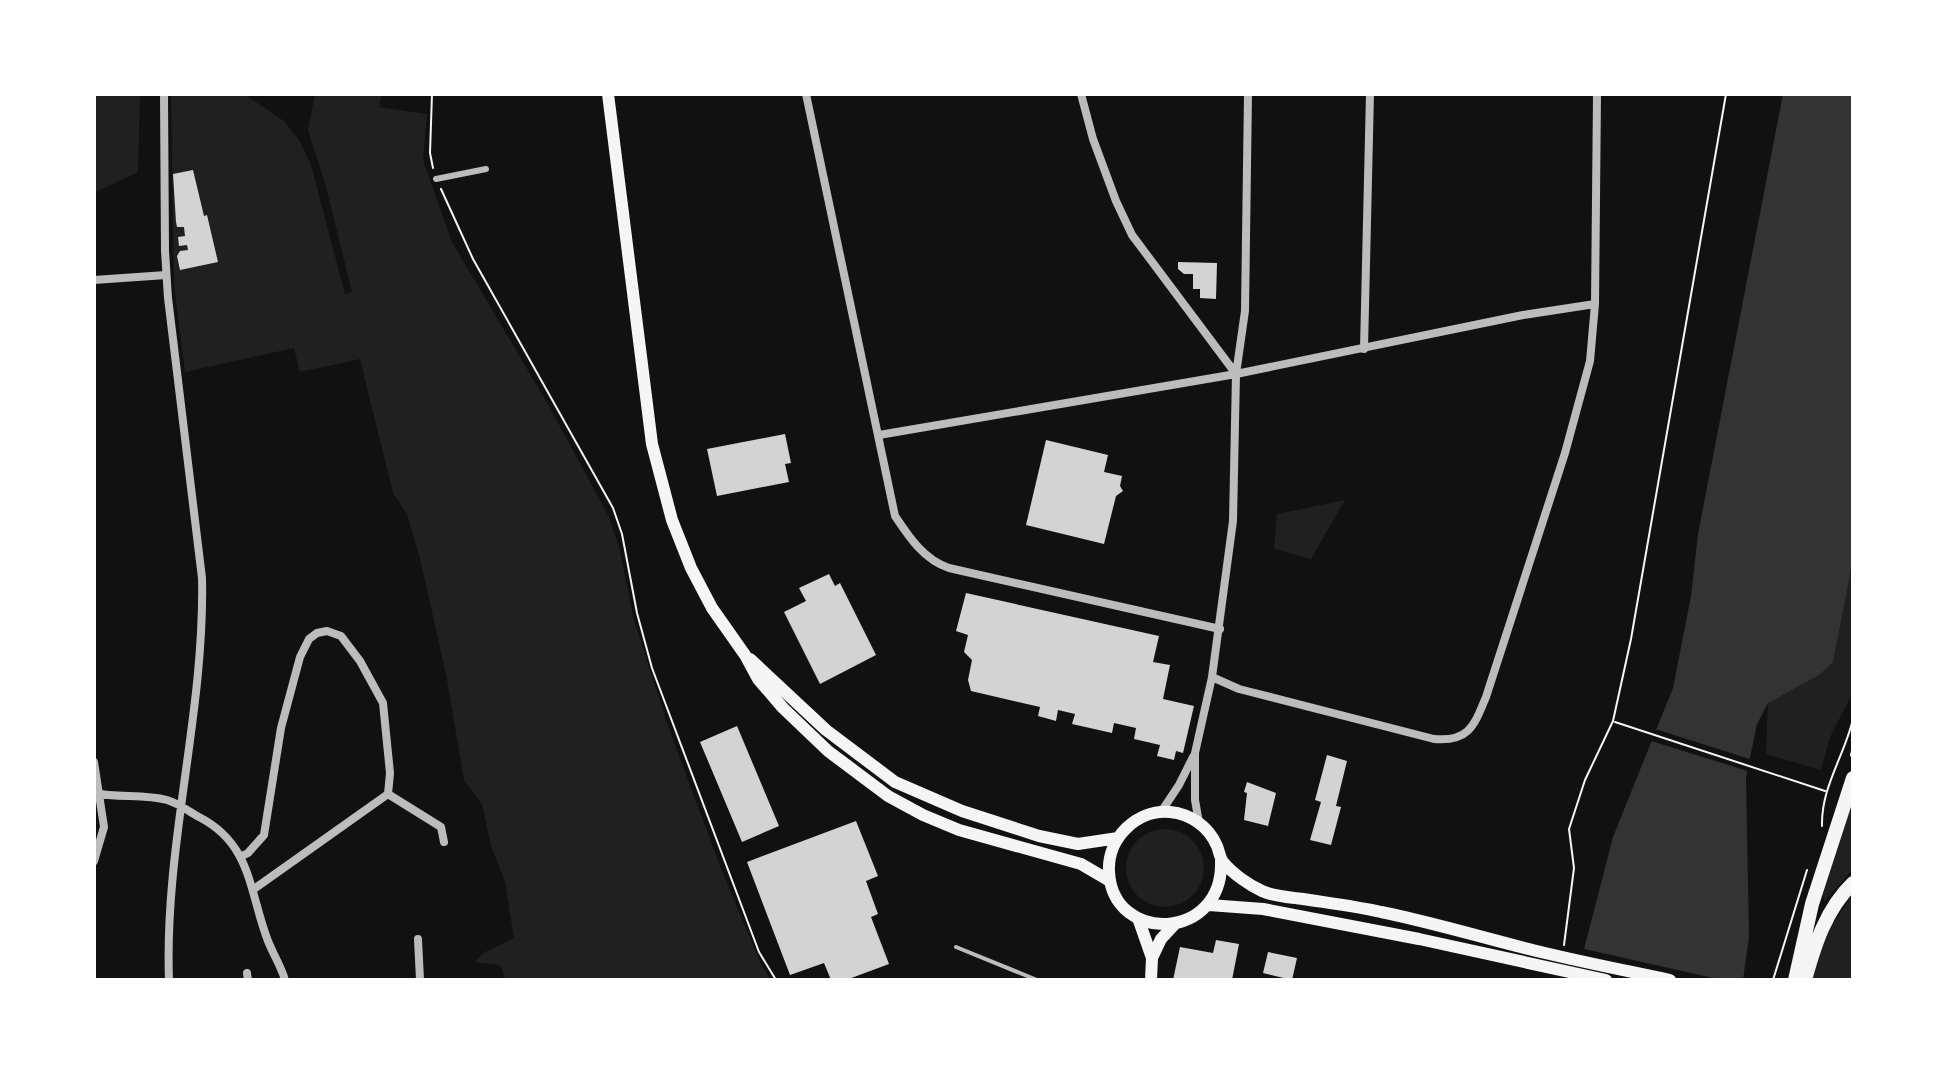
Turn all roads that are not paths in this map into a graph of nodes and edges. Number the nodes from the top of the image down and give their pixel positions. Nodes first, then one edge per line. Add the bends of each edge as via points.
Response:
1 (164, 94) edge
2 (608, 94) edge
3 (806, 94) edge
4 (1081, 94) edge
5 (1248, 94) edge
6 (1370, 94) edge
7 (1597, 94) edge
8 (486, 169) dead end
9 (436, 179) road end
10 (166, 275) junction
11 (94, 280) edge
12 (1595, 304) junction
13 (1364, 349) junction
14 (1236, 374) junction
15 (879, 435) junction
16 (1220, 629) junction
17 (745, 655) junction
18 (1212, 677) junction
19 (1195, 753) junction
20 (94, 762) edge
21 (1853, 778) edge
22 (96, 793) edge
23 (388, 794) junction
24 (181, 805) junction
25 (1161, 812) junction
26 (1199, 823) junction
27 (1118, 838) junction
28 (444, 842) dead end
29 (240, 857) junction
30 (94, 861) edge
31 (1221, 861) junction
32 (1110, 881) junction
33 (1853, 883) edge
34 (254, 889) junction
35 (1209, 905) junction
36 (1138, 918) junction
37 (1175, 924) junction
38 (418, 939) dead end
39 (956, 947) dead end
40 (1152, 958) junction
41 (1543, 959) junction
42 (169, 980) edge
43 (285, 980) edge
44 (420, 980) edge
45 (1037, 980) edge
46 (1151, 980) edge
47 (1606, 980) edge
48 (1670, 980) edge
49 (1795, 980) edge
50 (1805, 980) edge

1 - 10 street
2 - 17 main road via 641,375 662,488 691,568
3 - 15 street
4 - 14 street via 1093,139 1132,235
5 - 14 street via 1245,311
6 - 13 street
7 - 12 street
8 - 9 street
10 - 11 street
10 - 24 street via 202,578 200,669
12 - 13 street
12 - 18 street via 1590,361 1565,453 1473,727 1455,738 1434,739 1239,689
13 - 14 street
14 - 15 street
14 - 16 street via 1234,503
15 - 16 street via 895,516 940,565
16 - 18 street
17 - 27 main road via 816,722 895,782 1039,836 1078,844
17 - 32 main road via 758,679 812,737 888,796 959,830 1081,864
18 - 19 street
19 - 25 street
19 - 26 street
20 - 22 street
21 - 49 highway via 1812,904
22 - 24 street
22 - 30 street via 104,827
23 - 28 street via 441,827
23 - 29 street via 383,703 341,636 317,633 300,657 281,728 264,835
23 - 34 street
24 - 29 street via 214,824
24 - 42 street via 170,896
25 - 26 main road
25 - 27 main road via 1141,817
26 - 31 main road via 1214,840
27 - 32 main road via 1110,859
29 - 34 street
31 - 35 main road via 1220,884
31 - 41 main road via 1267,893 1377,911
32 - 36 main road via 1118,899
33 - 50 highway via 1826,920
34 - 43 street
35 - 37 main road
35 - 41 main road via 1263,909
36 - 37 main road
36 - 40 main road
37 - 40 main road
38 - 44 street
39 - 45 lane
40 - 46 main road
41 - 47 main road
41 - 48 main road

